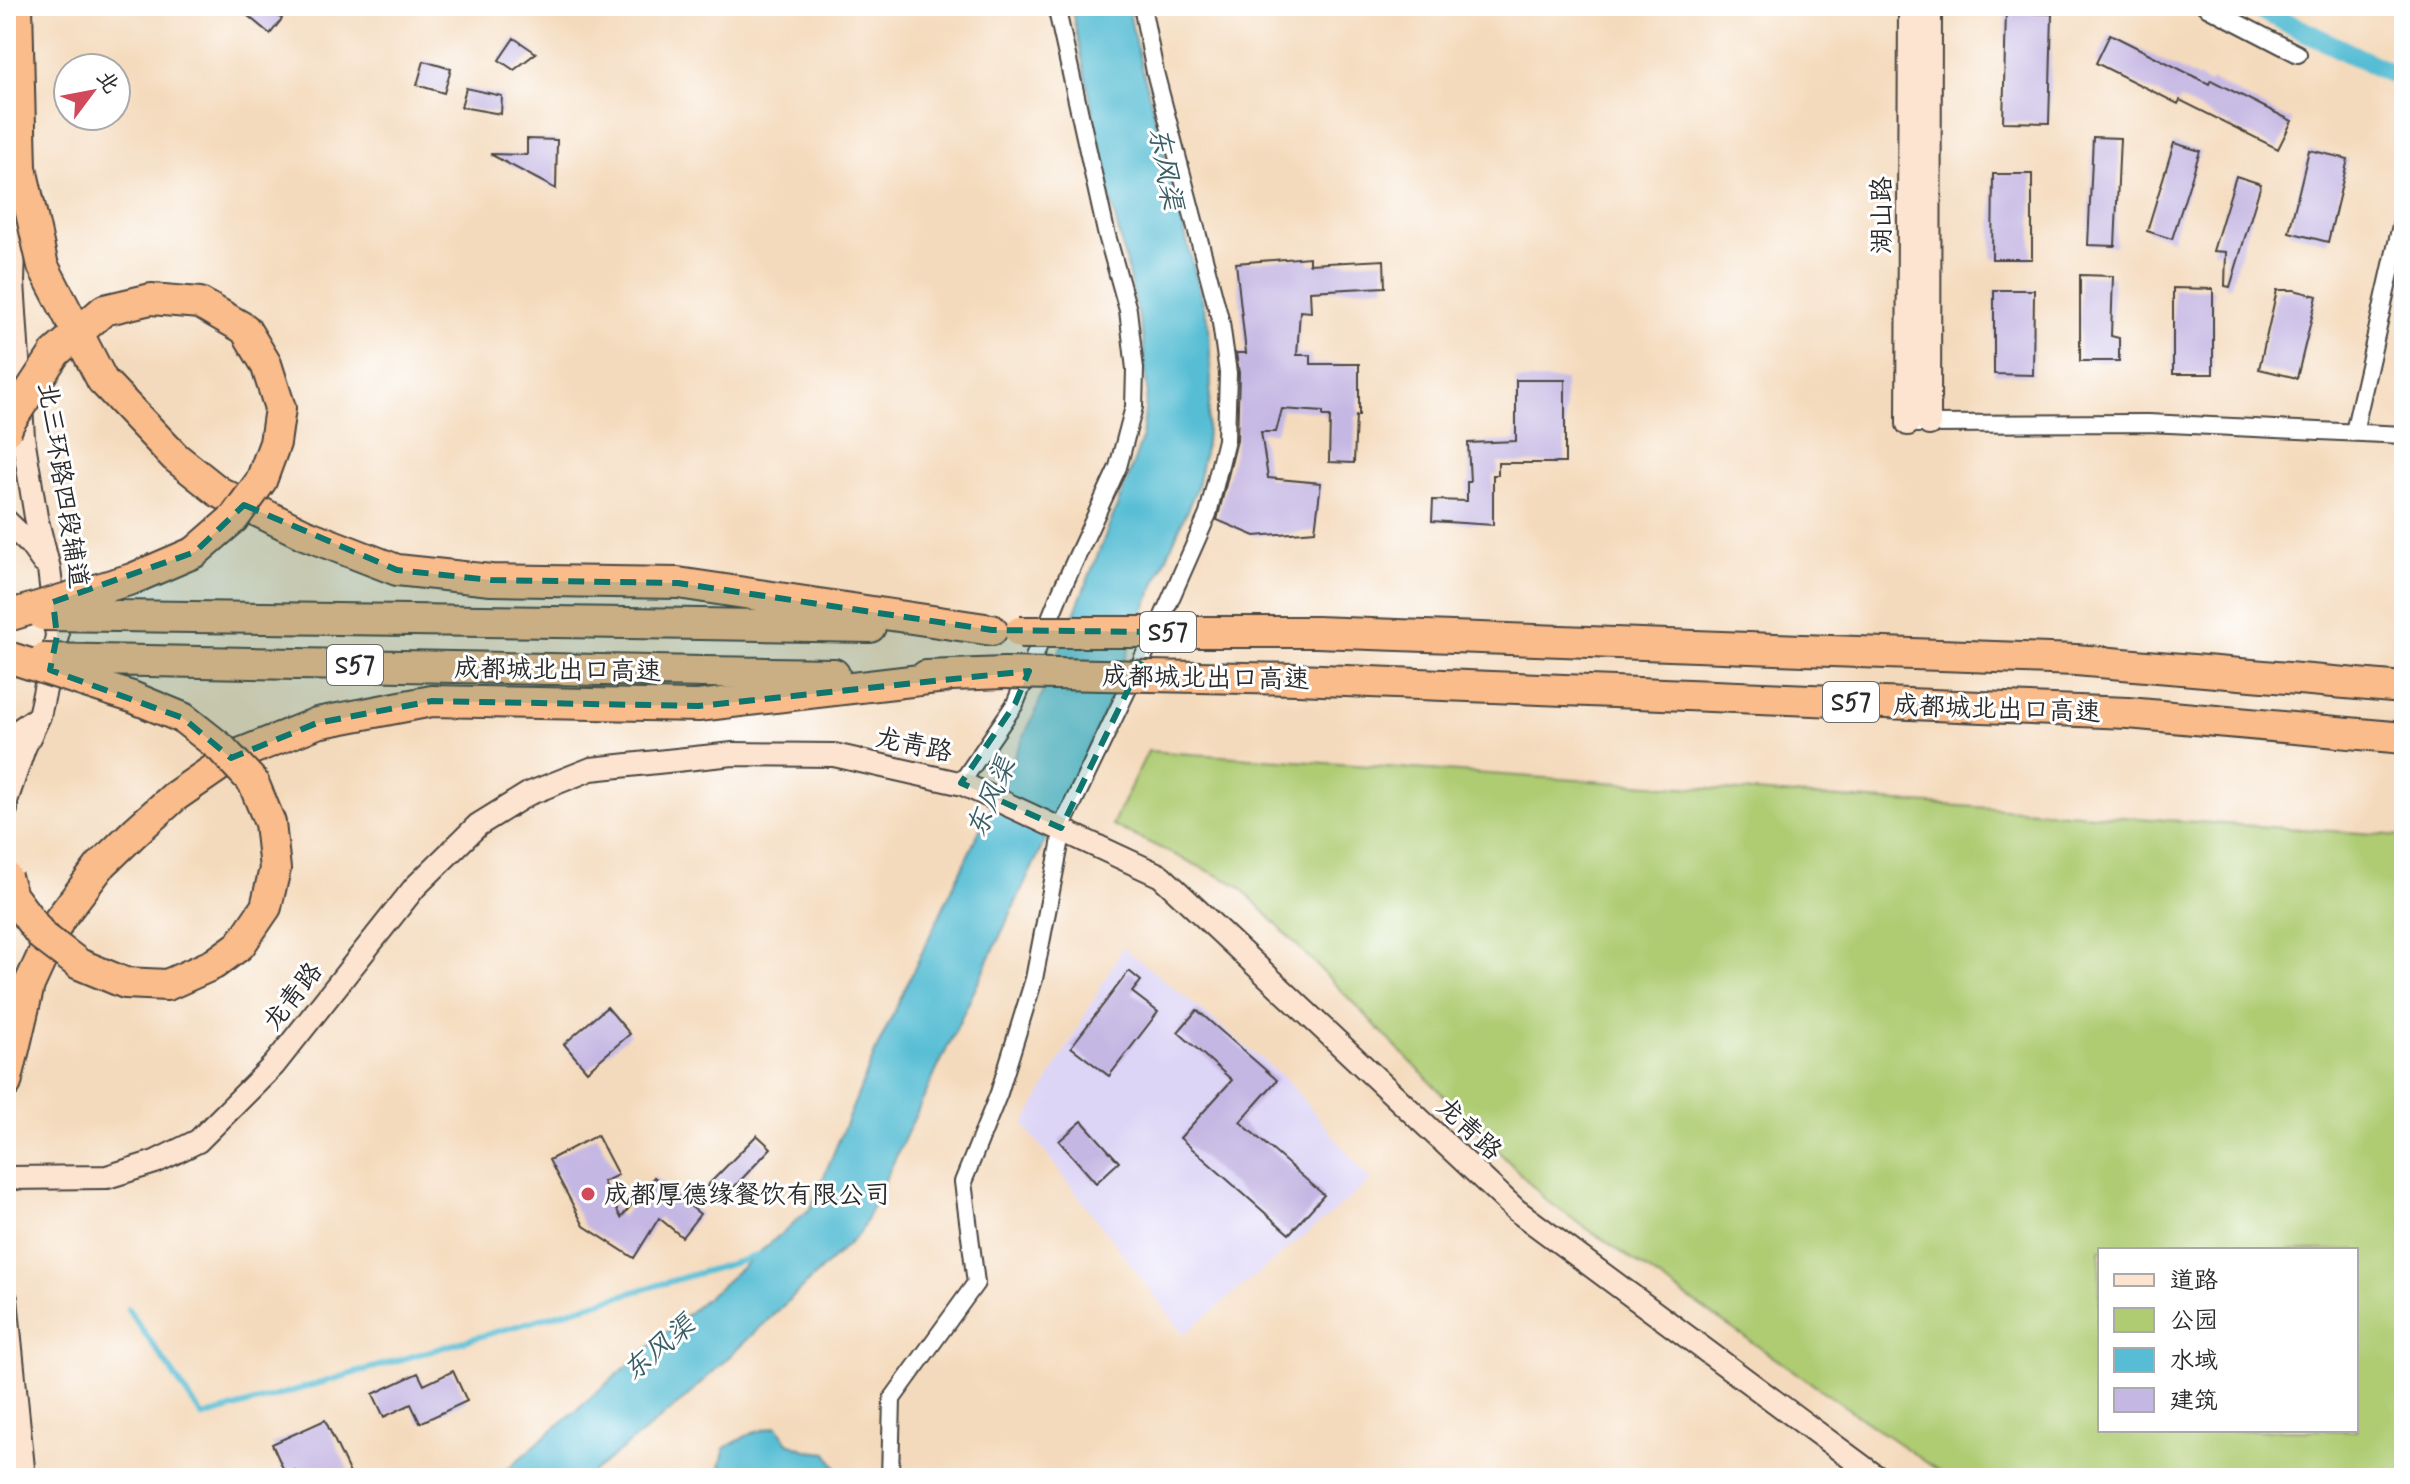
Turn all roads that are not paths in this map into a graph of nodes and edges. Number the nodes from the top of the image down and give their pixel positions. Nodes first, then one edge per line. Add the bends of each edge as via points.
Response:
1 (17, 6) edge
2 (25, 6) edge
3 (1056, 6) edge
4 (1142, 6) edge
5 (1910, 6) edge
6 (1930, 6) edge
7 (2205, 6) edge
8 (2298, 54) dead end
9 (2404, 212) edge
10 (1918, 424) junction
11 (6, 431) edge
12 (2354, 432) junction
13 (2404, 435) edge
14 (6, 521) edge
15 (49, 569) junction
16 (8, 615) edge
17 (1006, 631) junction
18 (8, 658) edge
19 (945, 677) junction
20 (2404, 688) edge
21 (39, 716) junction
22 (2404, 738) edge
23 (6, 739) edge
24 (962, 784) junction
25 (6, 809) edge
26 (1062, 829) junction
27 (6, 877) edge
28 (6, 1083) edge
29 (6, 1178) edge
30 (6, 1299) edge
31 (24, 1478) edge
32 (890, 1478) edge
33 (1878, 1478) edge

1 - 17 highway, bridge via 21,168 43,266 102,380 175,457 219,492 304,534 397,570 491,580 678,583
2 - 15 street, 北三环路四段辅道 via 13,282 23,437
3 - 24 street via 1128,310 1134,407 1118,467 1015,704
4 - 26 street via 1221,323 1228,373 1226,440 1208,514
5 - 10 street, 湖山路
6 - 10 street, 湖山路
7 - 8 street
9 - 12 street
10 - 12 street via 2148,423
11 - 16 highway, bridge via 55,353 104,310 151,299 200,303 245,329 266,364 280,408 261,481 234,518 195,552 132,579
12 - 13 street
14 - 15 street
15 - 21 street, 北三环路四段辅道 via 57,636
16 - 17 highway, 成都城北出口高速 / S57, bridge
17 - 20 highway, 成都城北出口高速 / S57, bridge via 1316,632 2076,660
18 - 19 highway, 成都城北出口高速 / S57, bridge
18 - 27 highway, bridge via 183,718 221,748 253,782 270,823 275,869 266,907 240,945 214,964 167,985 125,983 79,964 42,936 12,896
19 - 22 highway, 成都城北出口高速 / S57, bridge via 1004,673 1297,679 2128,713
19 - 28 highway via 698,706 432,701 317,723 232,757 174,797 100,866 59,920 29,985
21 - 23 street
21 - 25 street, 北三环路四段辅道
24 - 26 street, 龙青路
24 - 29 street, 龙青路 via 834,755 733,754 591,769 528,794 478,825 415,887 274,1065 198,1141 107,1177
26 - 32 street via 1034,979 999,1093 963,1182 976,1283 892,1399
26 - 33 street, 龙青路 via 1161,876 1516,1210
30 - 31 street

